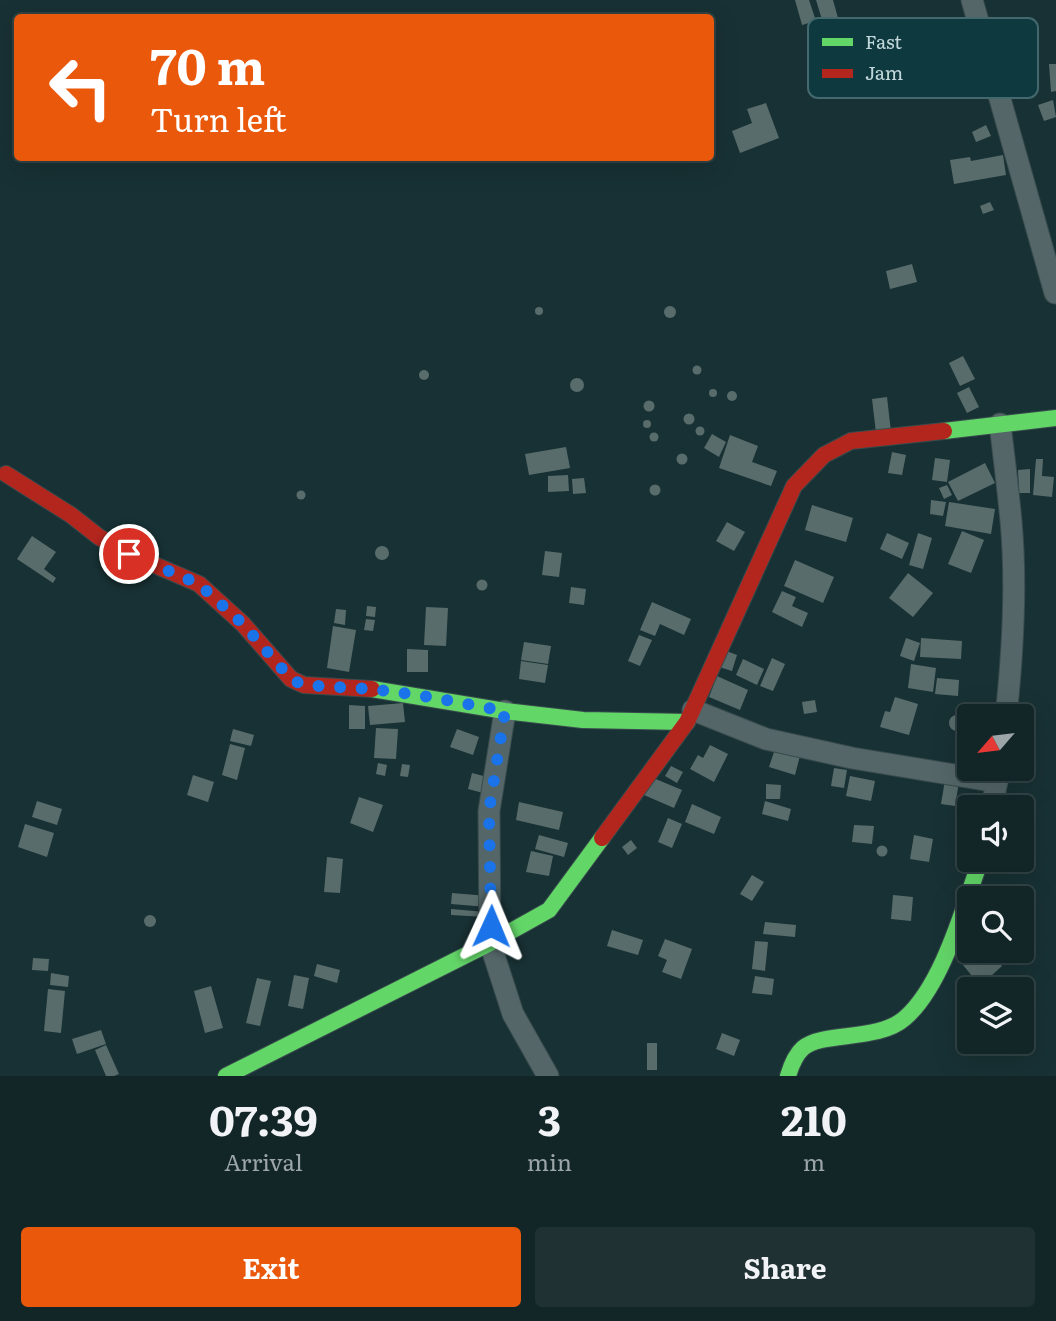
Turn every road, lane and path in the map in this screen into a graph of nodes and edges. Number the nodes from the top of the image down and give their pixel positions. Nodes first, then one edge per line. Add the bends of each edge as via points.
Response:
1 (972, 0) edge
2 (977, 18) edge
3 (1000, 98) edge
4 (1055, 293) edge
5 (1056, 418) edge
6 (1000, 424) junction
7 (6, 474) dead end
8 (1007, 704) edge
9 (505, 711) junction
10 (690, 716) junction
11 (957, 770) edge
12 (976, 872) edge
13 (490, 943) junction
14 (226, 1076) edge
15 (548, 1076) edge
16 (788, 1076) edge

1 - 2 street
3 - 4 street
5 - 6 street
6 - 8 street via 1012,523 1014,596
6 - 10 street via 851,441 824,455 794,486
7 - 9 street via 99,537 199,584 243,624 291,679 303,685 372,689
9 - 10 street via 583,720
9 - 13 street via 489,811
10 - 11 street via 852,758
10 - 13 street via 549,910
12 - 16 street via 920,1002 887,1029 802,1048
13 - 14 street
13 - 15 street via 513,1014

